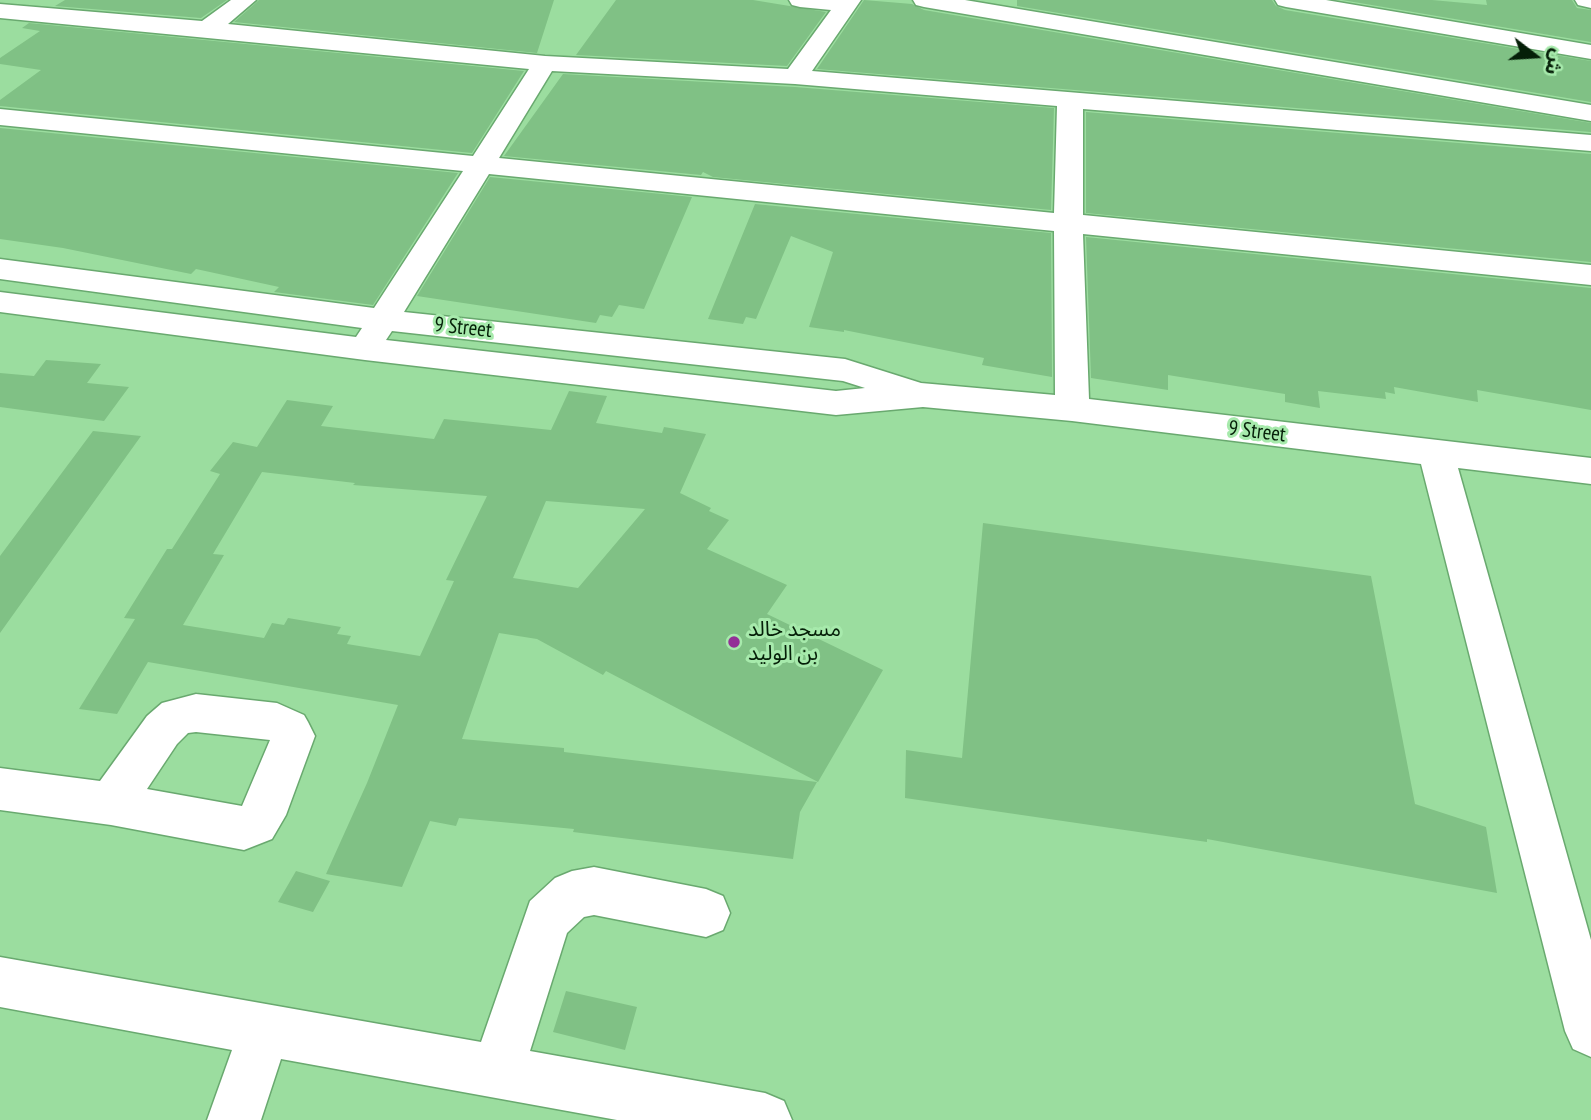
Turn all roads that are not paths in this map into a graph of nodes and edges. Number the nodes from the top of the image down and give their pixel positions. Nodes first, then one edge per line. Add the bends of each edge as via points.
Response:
1 (245, 0) edge
2 (800, 0) edge
3 (924, 0) edge
4 (1294, 1) edge
5 (849, 2) edge
6 (1390, 8) edge
7 (0, 11) edge
8 (207, 29) junction
9 (1298, 43) junction
10 (1591, 52) edge
11 (545, 63) junction
12 (795, 77) junction
13 (1070, 99) junction
14 (1591, 113) edge
15 (0, 117) edge
16 (1591, 143) edge
17 (483, 164) junction
18 (1068, 222) junction
19 (0, 269) edge
20 (1591, 275) edge
21 (0, 302) edge
22 (383, 320) junction
23 (365, 349) junction
24 (923, 394) junction
25 (1072, 409) junction
26 (1436, 454) junction
27 (1591, 471) edge
28 (0, 789) edge
29 (111, 804) dead end
30 (706, 913) dead end
31 (0, 982) edge
32 (265, 1028) junction
33 (1591, 1029) edge
34 (498, 1071) junction
35 (234, 1120) edge
36 (765, 1120) edge

1 - 8 street
2 - 5 street
3 - 9 street
4 - 6 street
4 - 9 street
5 - 12 street
6 - 10 street
7 - 8 street
8 - 11 street
9 - 14 street
11 - 12 street
11 - 17 street
12 - 13 street
13 - 16 street
13 - 18 street
15 - 17 street
17 - 18 street
17 - 22 street
18 - 20 street
18 - 25 street
19 - 22 street, 9 Street
21 - 23 street, 9 Street
22 - 23 street
22 - 24 street, 9 Street via 845,370
23 - 24 street, 9 Street via 836,403
24 - 25 street, 9 Street
25 - 26 street, 9 Street
26 - 27 street, 9 Street
26 - 33 street
28 - 29 street
30 - 34 street via 594,891 572,895 547,918
31 - 32 street
32 - 34 street
32 - 35 street
34 - 36 street

